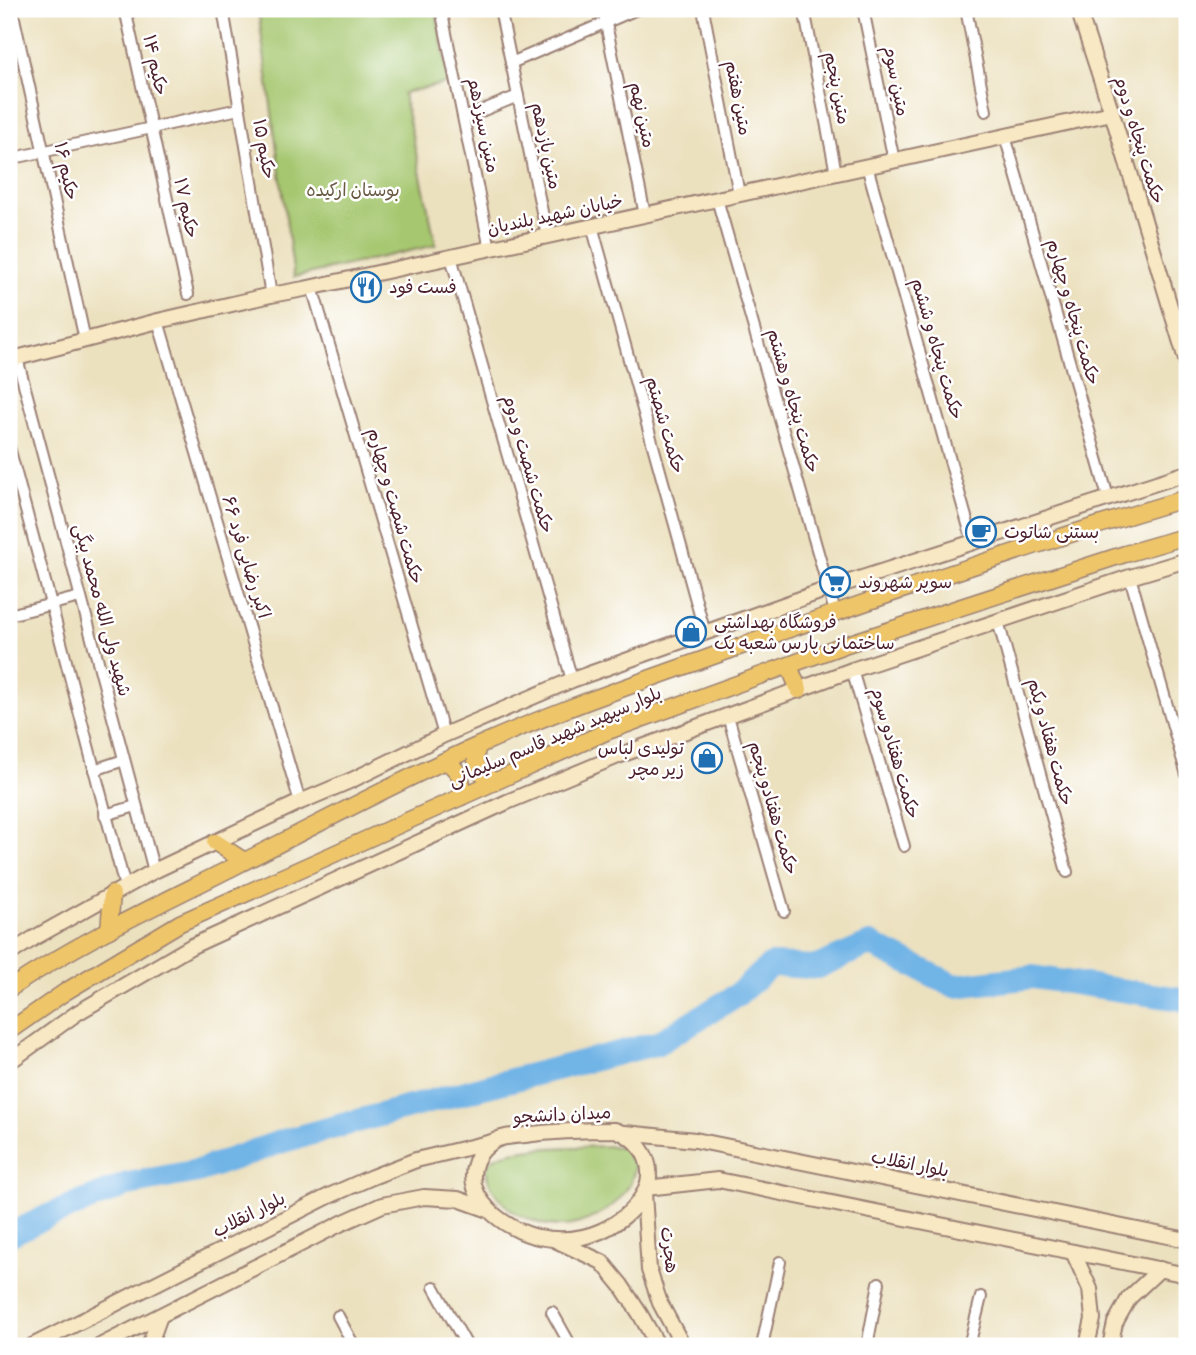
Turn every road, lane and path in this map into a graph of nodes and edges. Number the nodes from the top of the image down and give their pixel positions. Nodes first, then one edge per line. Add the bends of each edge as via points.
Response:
1 (12, 9) edge
2 (125, 9) edge
3 (223, 9) edge
4 (442, 9) edge
5 (500, 9) edge
6 (603, 9) edge
7 (637, 9) edge
8 (703, 9) edge
9 (804, 9) edge
10 (863, 9) edge
11 (966, 9) edge
12 (1078, 9) edge
13 (605, 22) junction
14 (511, 63) junction
15 (518, 96) junction
16 (239, 109) junction
17 (986, 111) dead end
18 (1112, 113) junction
19 (464, 118) junction
20 (151, 128) junction
21 (1005, 136) junction
22 (44, 152) junction
23 (9, 159) edge
24 (894, 161) junction
25 (867, 166) junction
26 (836, 173) junction
27 (740, 194) junction
28 (717, 199) junction
29 (645, 215) junction
30 (592, 226) junction
31 (547, 236) junction
32 (490, 249) junction
33 (451, 257) junction
34 (312, 288) junction
35 (188, 294) dead end
36 (271, 295) junction
37 (158, 321) junction
38 (85, 340) junction
39 (13, 359) edge
40 (1187, 363) edge
41 (9, 447) edge
42 (1187, 473) edge
43 (1108, 497) junction
44 (1187, 498) edge
45 (1187, 536) edge
46 (973, 542) junction
47 (1187, 560) edge
48 (1130, 577) junction
49 (828, 589) junction
50 (80, 597) junction
51 (51, 604) junction
52 (835, 612) junction
53 (9, 615) edge
54 (999, 621) junction
55 (705, 633) junction
56 (789, 666) junction
57 (852, 670) junction
58 (572, 680) junction
59 (799, 690) junction
60 (728, 716) junction
61 (444, 735) junction
62 (478, 746) junction
63 (124, 760) junction
64 (445, 761) junction
65 (94, 770) junction
66 (1187, 775) edge
67 (496, 781) junction
68 (461, 797) junction
69 (300, 802) junction
70 (136, 806) junction
71 (105, 815) junction
72 (215, 842) junction
73 (904, 846) dead end
74 (244, 861) junction
75 (154, 871) junction
76 (1067, 872) dead end
77 (118, 891) junction
78 (784, 911) dead end
79 (109, 930) junction
80 (9, 954) edge
81 (9, 989) edge
82 (9, 1031) edge
83 (9, 1062) edge
84 (625, 1133) junction
85 (492, 1142) junction
86 (645, 1190) junction
87 (492, 1212) junction
88 (554, 1240) junction
89 (1187, 1240) edge
90 (1073, 1252) junction
91 (780, 1262) dead end
92 (1160, 1269) junction
93 (1187, 1275) edge
94 (879, 1283) dead end
95 (434, 1287) dead end
96 (981, 1297) dead end
97 (552, 1312) dead end
98 (160, 1316) junction
99 (338, 1316) dead end
100 (1093, 1319) junction
101 (1115, 1323) junction
102 (32, 1346) edge
103 (100, 1346) edge
104 (149, 1346) edge
105 (354, 1346) edge
106 (467, 1346) edge
107 (571, 1346) edge
108 (658, 1346) edge
109 (684, 1346) edge
110 (762, 1346) edge
111 (867, 1346) edge
112 (969, 1346) edge
113 (1087, 1346) edge
114 (1110, 1346) edge

1 - 22 street, حکیم ۱۶
2 - 20 street, حکیم ۱۴
3 - 16 street, حکیم ۱۵
4 - 19 street, متین سیزدهم
5 - 14 street, متین یازدهم
6 - 13 street, متین نهم
7 - 13 street
8 - 27 street, متین هفتم
9 - 26 street, متین پنجم
10 - 24 street, متین سوم
11 - 17 street
12 - 18 street, حکمت پنجاه و دوم
13 - 14 street
13 - 29 street, متین نهم
14 - 15 street, متین یازدهم
15 - 19 street
15 - 31 street, متین یازدهم
16 - 20 street
16 - 36 street, حکیم ۱۵
18 - 21 street, خیابان شهید بلندیان
18 - 40 street, حکمت پنجاه و دوم
19 - 32 street, متین سیزدهم
20 - 22 street
20 - 35 street, حکیم ۱۷
21 - 24 street, خیابان شهید بلندیان
21 - 43 street, حکمت پنجاه و چهارم
22 - 23 street
22 - 38 street, حکیم ۱۶
24 - 25 street, خیابان شهید بلندیان
25 - 26 street, خیابان شهید بلندیان
25 - 46 street, حکمت پنجاه و ششم
26 - 27 street, خیابان شهید بلندیان
27 - 28 street, خیابان شهید بلندیان
28 - 29 street, خیابان شهید بلندیان
28 - 49 street, حکمت پنجاه و هشتم
29 - 30 street, خیابان شهید بلندیان
30 - 31 street, خیابان شهید بلندیان
30 - 55 street, حکمت شصتم
31 - 32 street, خیابان شهید بلندیان
32 - 33 street, خیابان شهید بلندیان
33 - 34 street, خیابان شهید بلندیان
33 - 58 street, حکمت شصت و دوم
34 - 36 street, خیابان شهید بلندیان
34 - 61 street, حکمت شصت و چهارم
36 - 37 street, خیابان شهید بلندیان
37 - 38 street, خیابان شهید بلندیان
37 - 69 street, ۶۶ اکبر رضایی فرد
38 - 39 street, خیابان شهید بلندیان
39 - 50 street, شهید ولی الله محمد بیگی
41 - 51 street
42 - 43 street
43 - 46 street
44 - 52 main road, بلوار سپهبد شهید قاسم سلیمانی
45 - 56 main road, بلوار سپهبد شهید قاسم سلیمانی
46 - 49 street
47 - 48 street
48 - 54 street
48 - 66 street
49 - 52 street, حکمت پنجاه و هشتم
49 - 55 street
50 - 51 street
50 - 63 street, شهید ولی الله محمد بیگی
51 - 53 street
51 - 65 street
52 - 62 main road, بلوار سپهبد شهید قاسم سلیمانی
54 - 57 street
54 - 76 street, حکمت هفتاد و یکم
55 - 58 street
56 - 59 main road
56 - 67 main road, بلوار سپهبد شهید قاسم سلیمانی via 608,731
57 - 59 street
57 - 73 street, حکمت هفتادو سوم
58 - 61 street
59 - 60 street
60 - 78 street, حکمت هفتادو پنجم
60 - 83 street via 507,802 192,946 77,1013
61 - 69 street
62 - 64 main road, بلوار سپهبد شهید قاسم سلیمانی
62 - 67 main road via 478,768
63 - 65 street
63 - 70 street, شهید ولی الله محمد بیگی
64 - 68 main road via 460,776
64 - 74 main road, بلوار سپهبد شهید قاسم سلیمانی
65 - 71 street
67 - 68 main road, بلوار سپهبد شهید قاسم سلیمانی
68 - 82 main road, بلوار سپهبد شهید قاسم سلیمانی via 180,923
69 - 72 street
70 - 71 street
70 - 75 street, شهید ولی الله محمد بیگی
71 - 77 street
72 - 74 main road
72 - 75 street
74 - 79 main road, بلوار سپهبد شهید قاسم سلیمانی
75 - 77 street
77 - 79 main road
77 - 80 street
79 - 81 main road, بلوار سپهبد شهید قاسم سلیمانی
84 - 85 street, میدان دانشجو via 558,1131
84 - 86 street, میدان دانشجو via 646,1156 649,1177
84 - 89 street, بلوار انقلاب via 695,1140
85 - 87 street, میدان دانشجو via 478,1157 473,1177 478,1197
85 - 102 street, بلوار انقلاب via 416,1160 329,1196
86 - 88 street, میدان دانشجو via 618,1221 598,1232
86 - 90 street via 718,1180
86 - 109 street, هجرت via 649,1270 660,1303
87 - 88 street, میدان دانشجو via 510,1226
87 - 98 street via 458,1199 424,1197 382,1206
88 - 108 street via 601,1262 621,1284
90 - 92 street
90 - 100 street via 1090,1289
91 - 110 street
92 - 93 street
92 - 101 street via 1129,1298
94 - 111 street
95 - 106 street
96 - 112 street
97 - 107 street
98 - 103 street
98 - 104 street
99 - 105 street
100 - 101 street via 1105,1317
100 - 113 street
101 - 114 street

